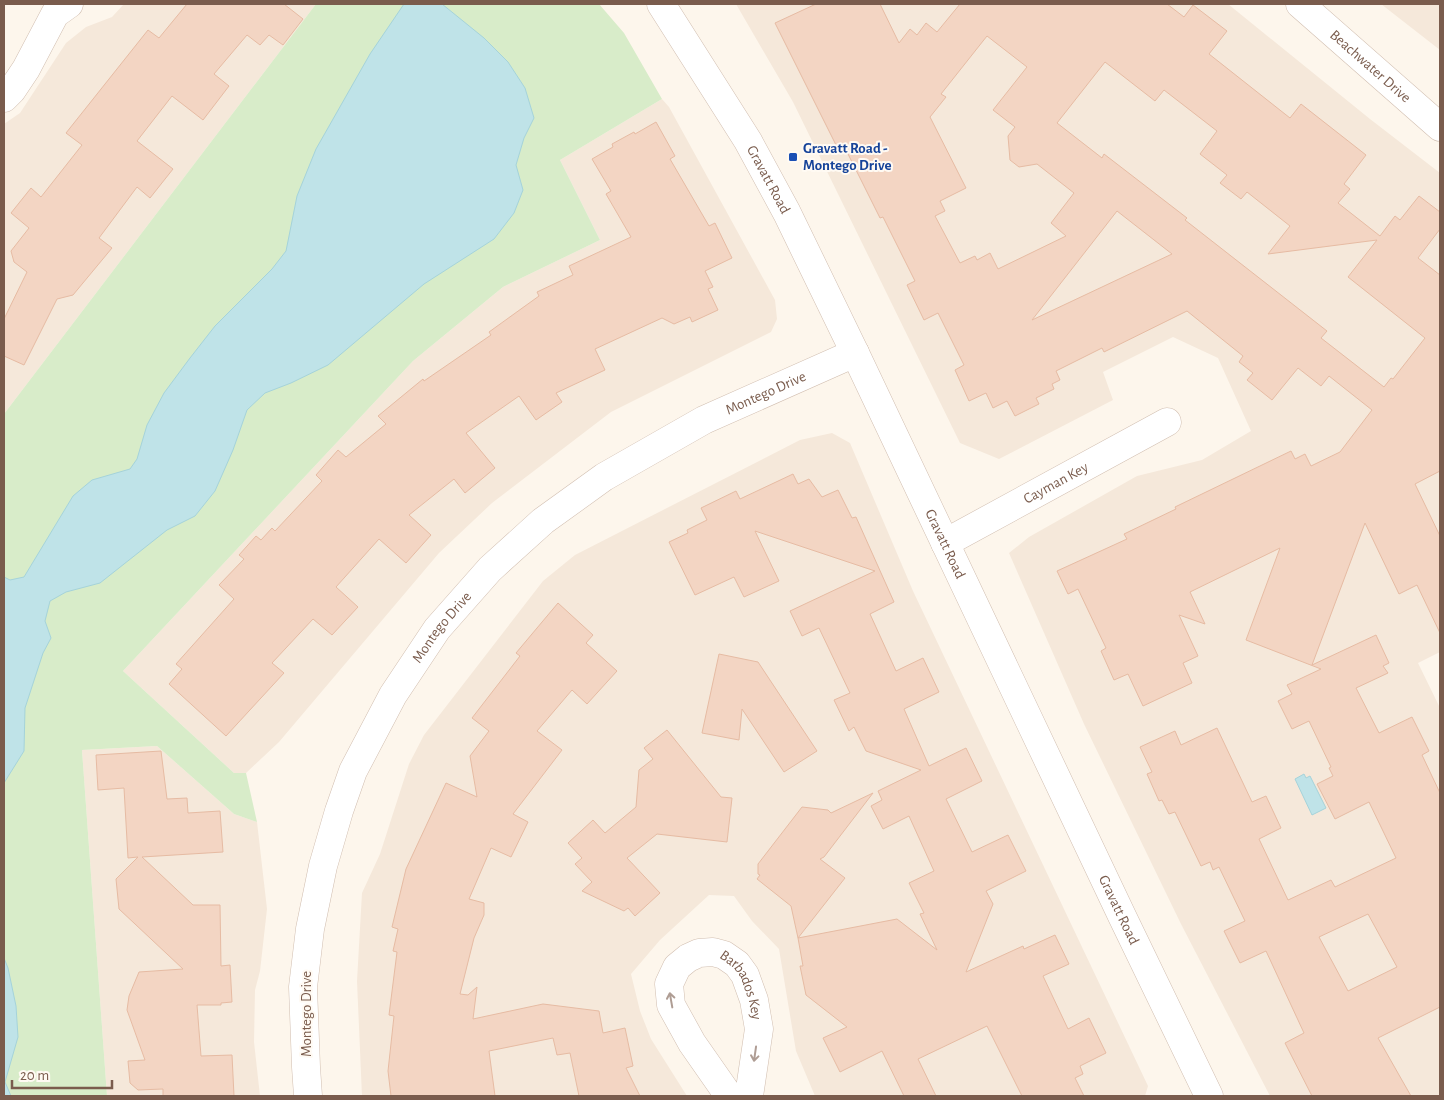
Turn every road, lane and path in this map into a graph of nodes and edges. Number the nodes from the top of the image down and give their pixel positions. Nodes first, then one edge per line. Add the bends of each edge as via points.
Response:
1 (661, 4) edge
2 (1300, 4) edge
3 (60, 7) edge
4 (4, 98) edge
5 (1440, 128) edge
6 (855, 353) junction
7 (1166, 422) dead end
8 (945, 543) junction
9 (308, 1096) edge
10 (728, 1096) edge
11 (749, 1096) edge
12 (1210, 1096) edge

1 - 6 street, Gravatt Road via 748,141
2 - 5 street, Beachwater Drive
3 - 4 street via 26,68
6 - 8 street, Gravatt Road
6 - 9 street, Montego Drive via 704,420 604,477 544,521 490,569 437,628 393,695 353,771 323,866 310,929 303,987
7 - 8 street, Cayman Key
8 - 12 street, Gravatt Road
10 -> 11 street, Barbados Key via 671,1005 669,984 677,968 699,953 724,955 738,964 754,1000 759,1029

